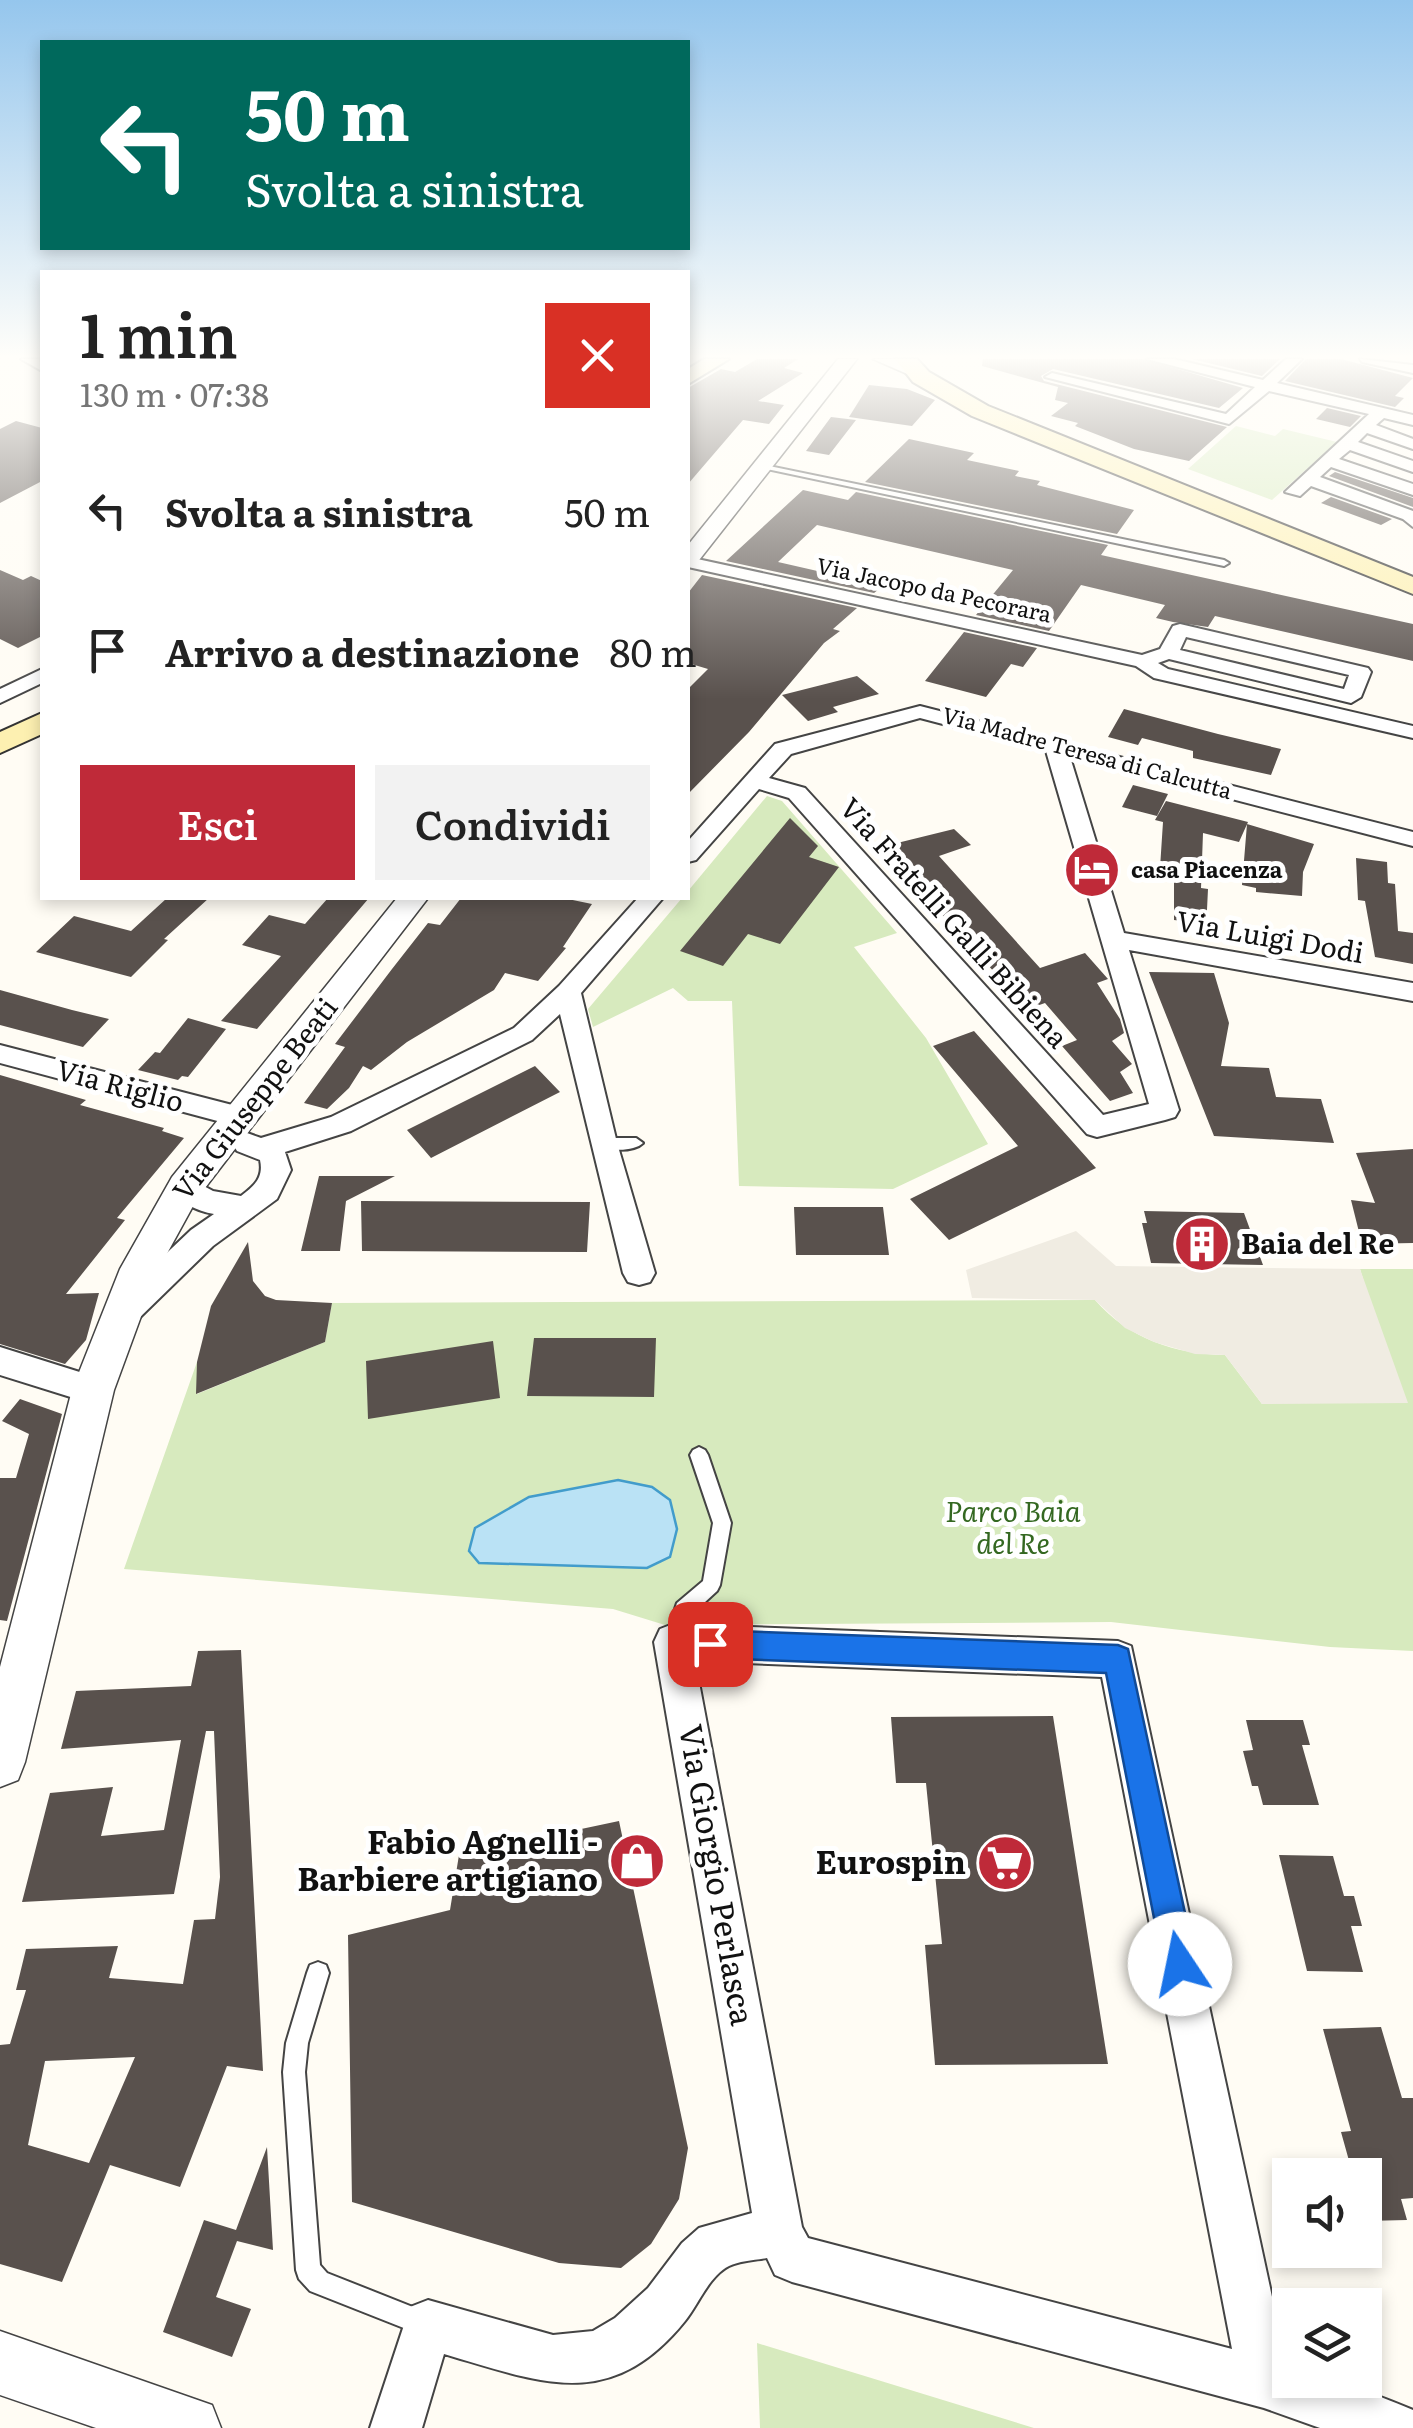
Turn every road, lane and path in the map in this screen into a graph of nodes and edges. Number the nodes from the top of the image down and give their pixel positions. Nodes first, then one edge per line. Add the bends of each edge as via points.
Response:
1 (757, 472) edge
2 (792, 472) edge
3 (1131, 472) edge
4 (1160, 472) edge
5 (1315, 472) edge
6 (1363, 472) edge
7 (1308, 479) junction
8 (1413, 490) edge
9 (1294, 492) dead end
10 (1411, 516) edge
11 (690, 557) edge
12 (690, 560) edge
13 (1224, 563) dead end
14 (1413, 573) edge
15 (1413, 586) edge
16 (1168, 653) junction
17 (1144, 661) junction
18 (40, 676) edge
19 (0, 697) edge
20 (40, 723) edge
21 (1413, 732) edge
22 (0, 744) edge
23 (1055, 745) junction
24 (753, 780) junction
25 (1413, 839) edge
26 (690, 853) edge
27 (411, 900) edge
28 (649, 900) edge
29 (1117, 940) junction
30 (568, 992) junction
31 (1413, 992) edge
32 (0, 1054) edge
33 (342, 1124) junction
34 (232, 1127) junction
35 (603, 1143) junction
36 (636, 1143) dead end
37 (264, 1148) junction
38 (277, 1177) junction
39 (184, 1188) junction
40 (245, 1208) junction
41 (640, 1273) dead end
42 (122, 1316) junction
43 (0, 1360) edge
44 (92, 1390) junction
45 (699, 1454) dead end
46 (673, 1642) junction
47 (0, 1762) edge
48 (318, 1973) dead end
49 (779, 2231) junction
50 (428, 2326) junction
51 (0, 2363) edge
52 (1264, 2383) junction
53 (189, 2428) edge
54 (396, 2428) edge
55 (1395, 2428) edge

1 - 11 street
2 - 13 lane
3 - 15 main road
4 - 14 main road
5 - 7 street
6 - 8 street
7 - 9 street
7 - 10 street
12 - 17 street, Via Jacopo da Pecorara
16 - 16 street via 1350,696 1361,672 1180,630
16 - 17 street
17 - 21 street, Via Jacopo da Pecorara via 1161,674
18 - 19 street
20 - 22 main road
23 - 24 street, Via Madre Teresa di Calcutta via 914,712 783,748
23 - 25 street, Via Madre Teresa di Calcutta
23 - 29 street
24 - 26 street, Via Madre Teresa di Calcutta
24 - 29 street, Via Fratelli Galli Bibiena via 797,793 1097,1128 1165,1110
27 - 34 street, Via Giuseppe Beati
28 - 30 street
29 - 31 street, Via Luigi Dodi
30 - 33 street via 523,1034
30 - 35 street
32 - 34 street, Via Riglio
33 - 37 street
33 - 38 street
34 - 37 street
34 - 39 street, Via Giuseppe Beati
35 - 36 lane
35 - 41 street
37 - 38 street via 275,1158
38 - 40 street
39 - 40 street
39 - 42 street, Via Giuseppe Beati via 154,1237
40 - 42 street, Via Giuseppe Beati via 202,1238
42 - 44 street, Via Giuseppe Beati
43 - 44 street
44 - 47 street, Via Giuseppe Beati
45 - 46 lane via 722,1523 711,1585 684,1609
46 - 49 street, Via Giorgio Perlasca
46 - 52 street via 1118,1659
48 - 50 lane via 294,2072 308,2270 318,2282
49 - 50 street via 716,2245 666,2306 599,2356 554,2360
49 - 52 street via 792,2258
50 - 54 street
51 - 53 street
52 - 55 street

